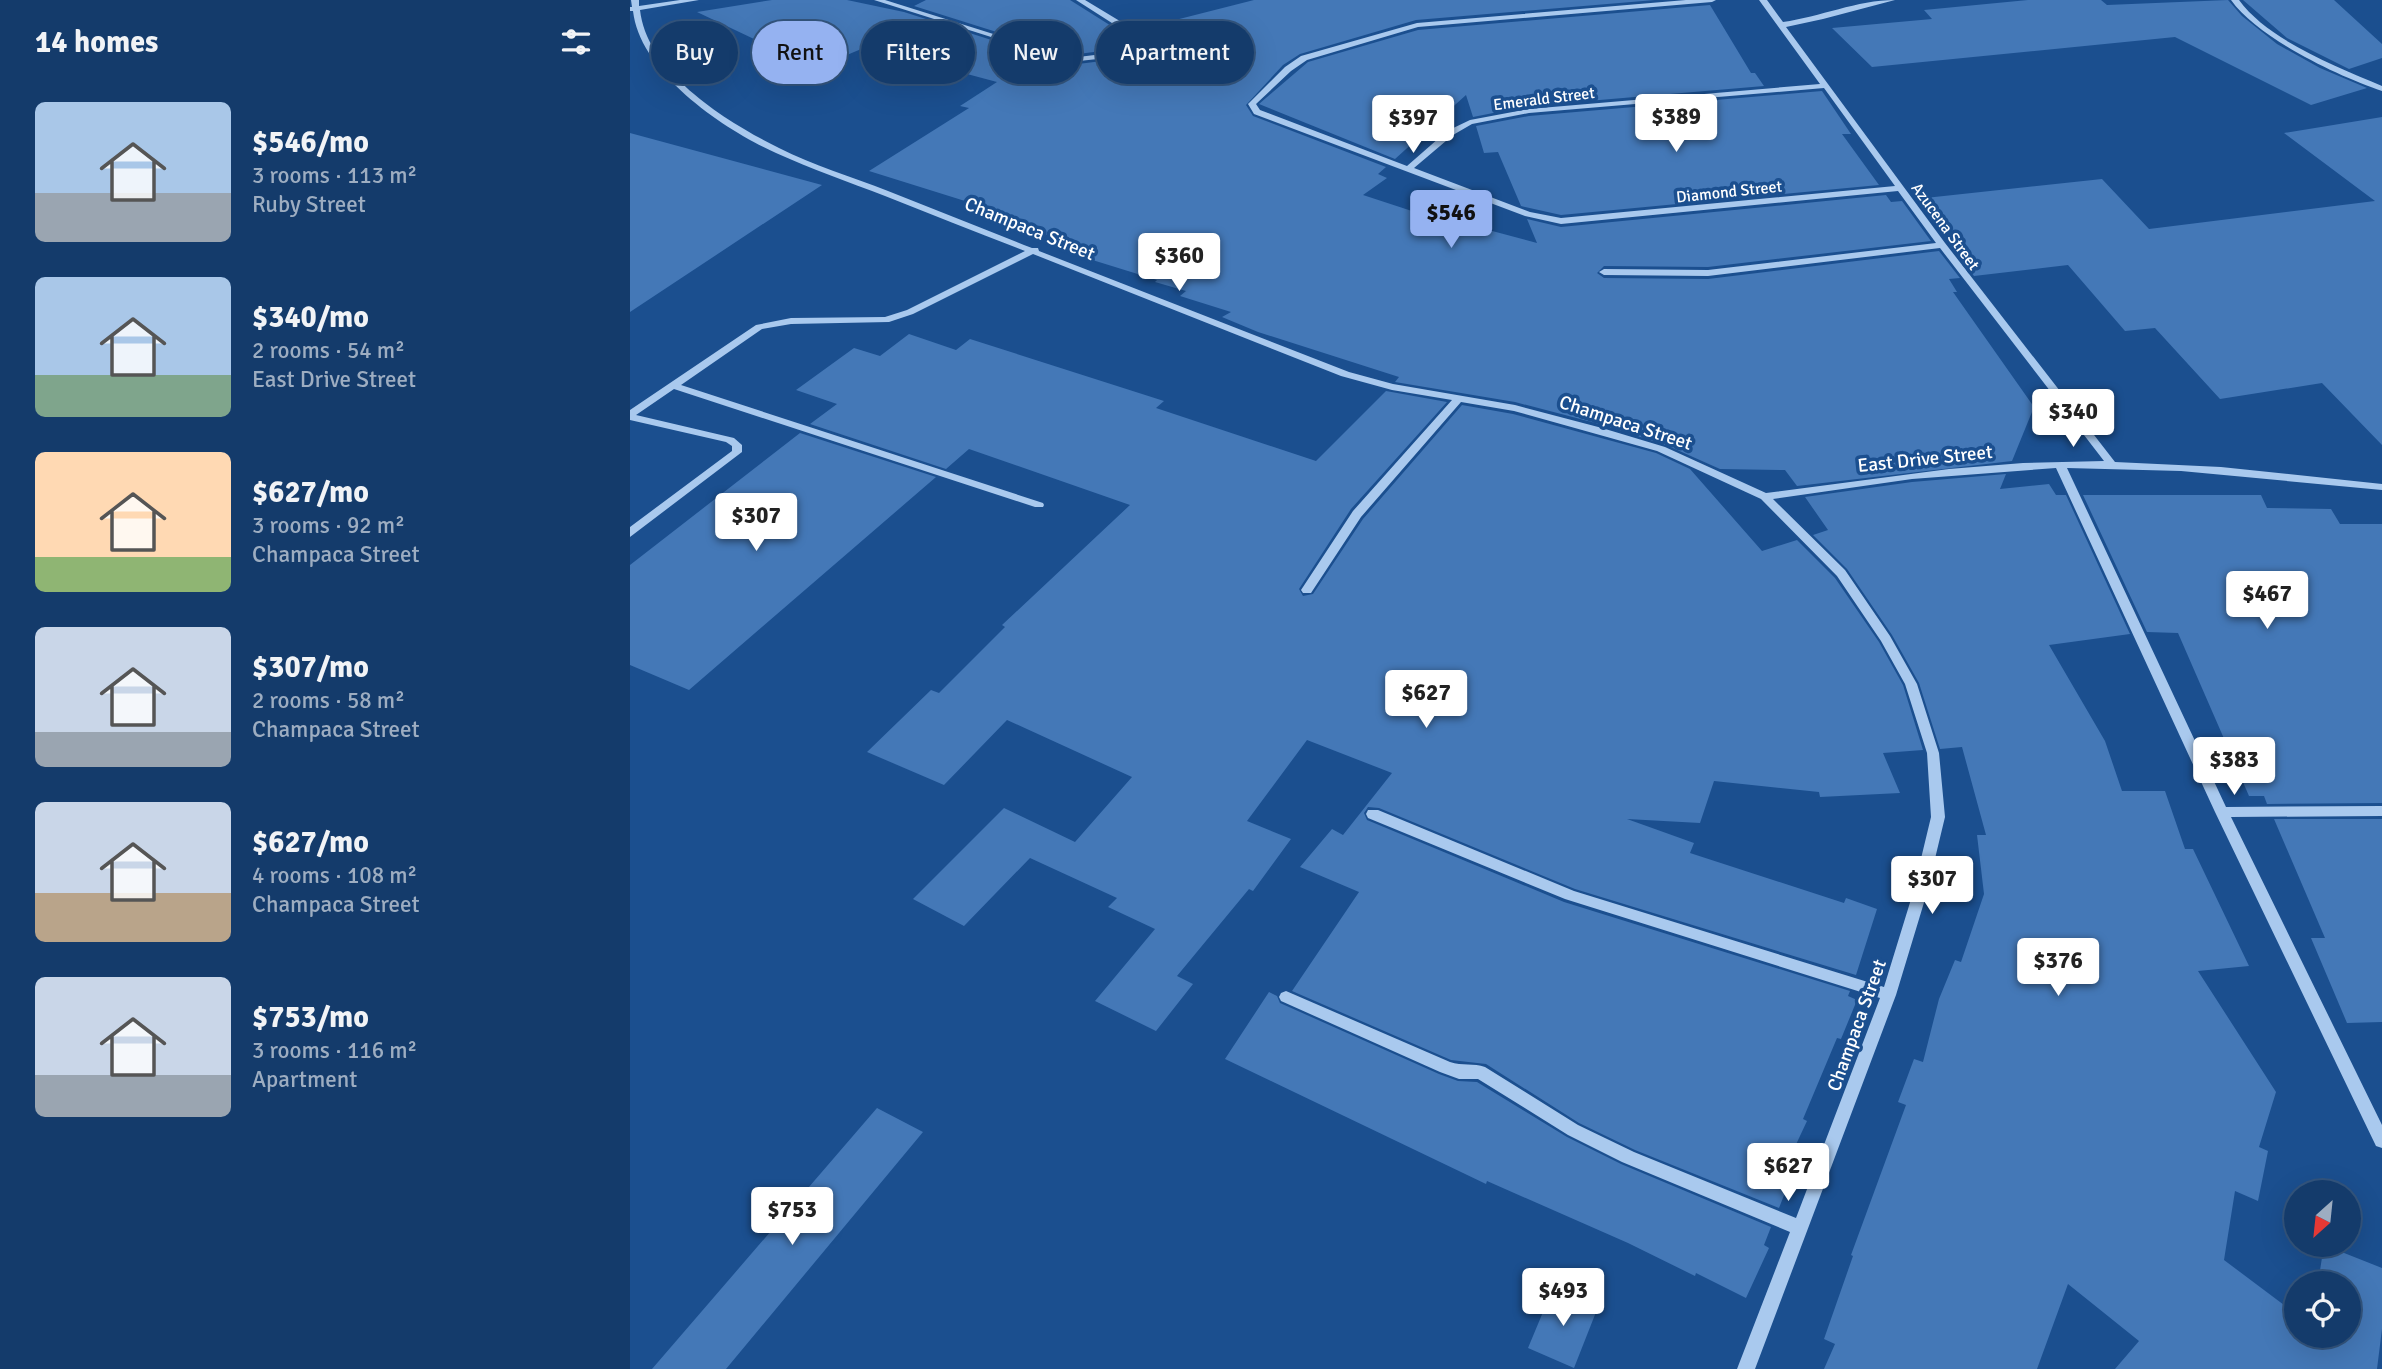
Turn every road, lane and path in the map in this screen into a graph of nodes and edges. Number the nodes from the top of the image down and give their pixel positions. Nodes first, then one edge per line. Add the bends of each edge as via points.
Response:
1 (695, 0) edge
2 (878, 0) edge
3 (1080, 0) edge
4 (1712, 0) edge
5 (1763, 0) edge
6 (1891, 0) edge
7 (2235, 0) edge
8 (633, 5) edge
9 (1782, 25) junction
10 (1825, 86) junction
11 (2382, 89) edge
12 (1408, 169) junction
13 (1901, 188) junction
14 (1942, 245) junction
15 (1035, 250) junction
16 (1604, 272) dead end
17 (674, 386) junction
18 (1459, 398) junction
19 (630, 416) edge
20 (2060, 465) junction
21 (2112, 465) junction
22 (2382, 487) edge
23 (1765, 497) junction
24 (1039, 505) dead end
25 (630, 533) edge
26 (1307, 590) dead end
27 (2382, 811) edge
28 (2222, 812) junction
29 (1373, 814) dead end
30 (1889, 995) junction
31 (1286, 997) dead end
32 (2382, 1141) edge
33 (1800, 1228) junction
34 (1746, 1369) edge

1 - 8 street
2 - 3 street via 1070,60 1113,55 1132,41 1129,31
4 - 12 street, Diamond Street via 1417,25 1304,58 1252,104 1257,112
5 - 9 street, Azucena Street
6 - 9 street via 1816,22
7 - 11 street via 2240,12 2278,37
8 - 15 street, Champaca Street via 635,38 664,81 712,117 778,151
9 - 10 street, Azucena Street
10 - 12 street, Emerald Street via 1529,111 1470,122
10 - 13 street, Azucena Street
12 - 13 street, Diamond Street via 1528,214 1561,221
13 - 14 street, Azucena Street
14 - 16 street via 1708,273
14 - 21 street, Azucena Street
15 - 17 street via 886,320 791,321 760,327
15 - 18 street, Champaca Street via 1335,371 1392,387
17 - 19 street
17 - 24 street
18 - 23 street, Champaca Street via 1515,408 1661,449
18 - 26 street via 1357,514
19 - 25 street via 730,440 737,445 737,452
20 - 21 street, East Drive Street
20 - 23 street, East Drive Street via 1948,471
20 - 28 street
21 - 22 street, East Drive Street
23 - 30 street, Champaca Street via 1841,573 1886,639 1911,684 1933,753 1938,817
27 - 28 street
28 - 32 street
29 - 30 street via 1570,895
30 - 33 street, Champaca Street
31 - 33 street via 1445,1067 1486,1075 1573,1130 1628,1157
33 - 34 street, Champaca Street

